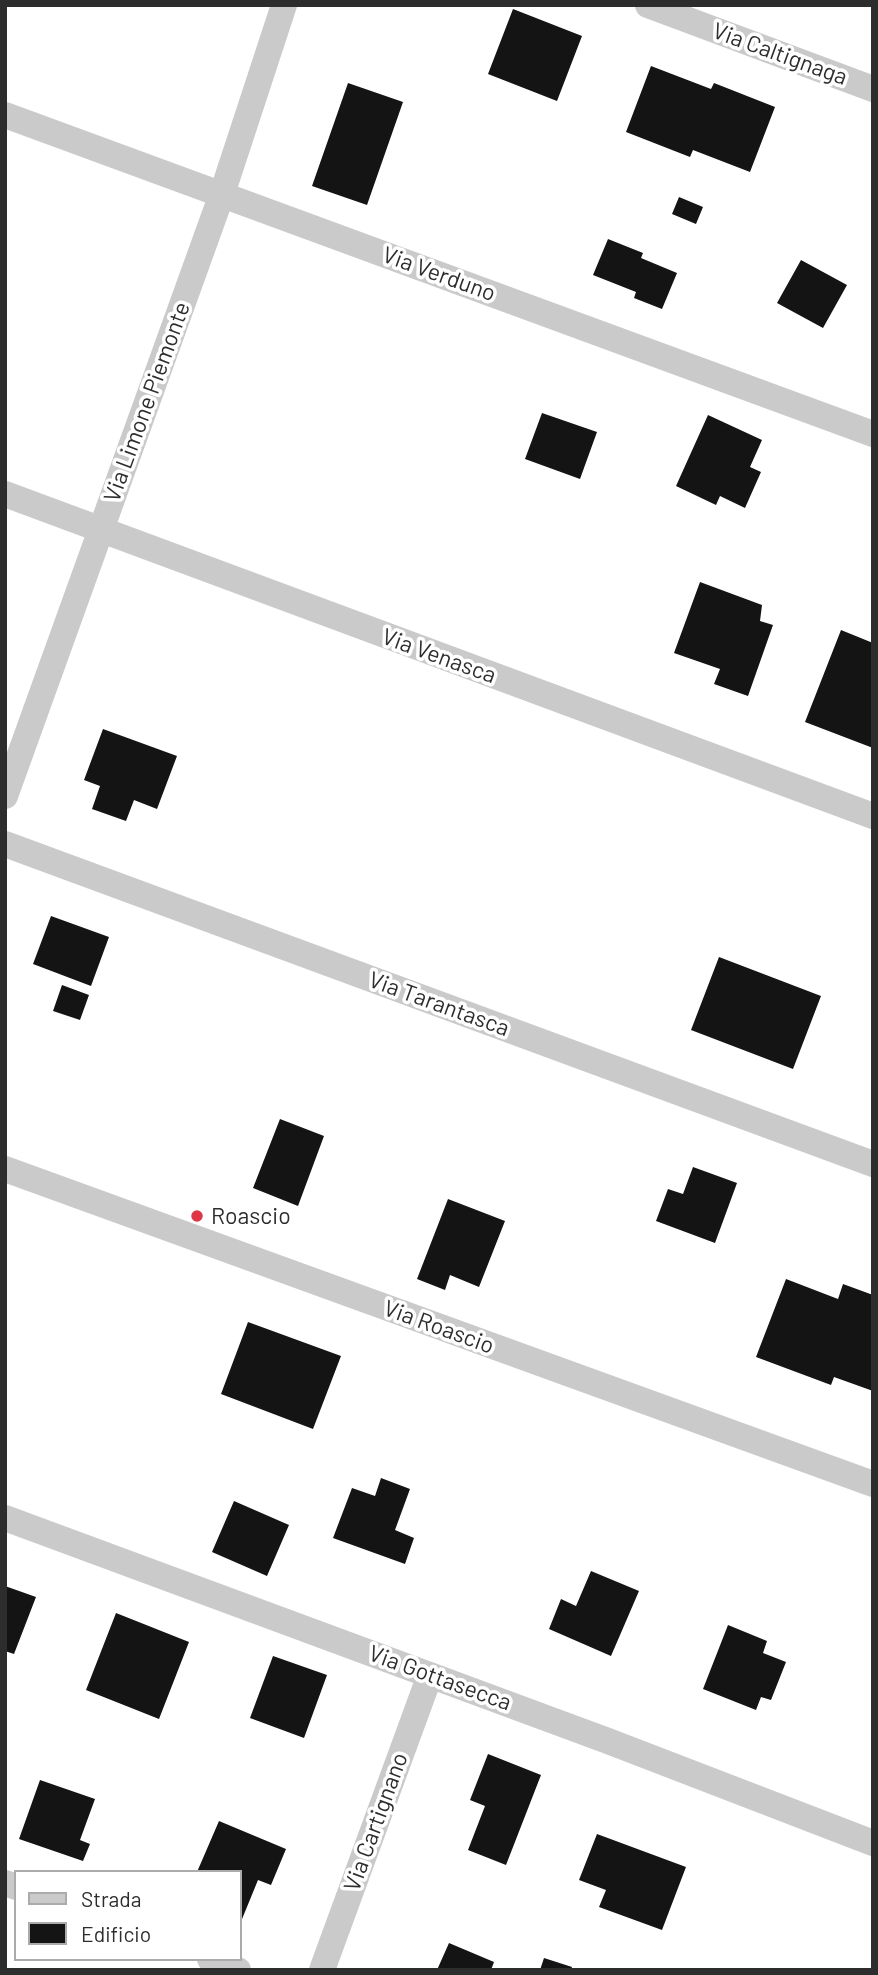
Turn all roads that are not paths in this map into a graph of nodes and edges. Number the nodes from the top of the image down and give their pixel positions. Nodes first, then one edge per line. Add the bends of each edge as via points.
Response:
1 (284, 5) edge
2 (648, 5) edge
3 (873, 89) edge
4 (5, 115) edge
5 (222, 194) junction
6 (873, 435) edge
7 (5, 494) edge
8 (101, 531) junction
9 (5, 796) edge
10 (873, 816) edge
11 (5, 844) edge
12 (873, 1164) edge
13 (5, 1169) edge
14 (873, 1484) edge
15 (5, 1518) edge
16 (430, 1675) junction
17 (873, 1843) edge
18 (214, 1961) edge
19 (238, 1970) edge
20 (322, 1970) edge

1 - 5 street, Via Limone Piemonte
2 - 3 street, Via Caltignaga
4 - 5 street, Via Verduno
5 - 6 street, Via Verduno
5 - 8 street, Via Limone Piemonte
7 - 8 street, Via Venasca
8 - 9 street, Via Limone Piemonte
8 - 10 street, Via Venasca
11 - 12 street, Via Tarantasca
13 - 14 street, Via Roascio
15 - 16 street, Via Gottasecca
16 - 17 street, Via Gottasecca
16 - 20 street, Via Cartignano
18 - 19 street

